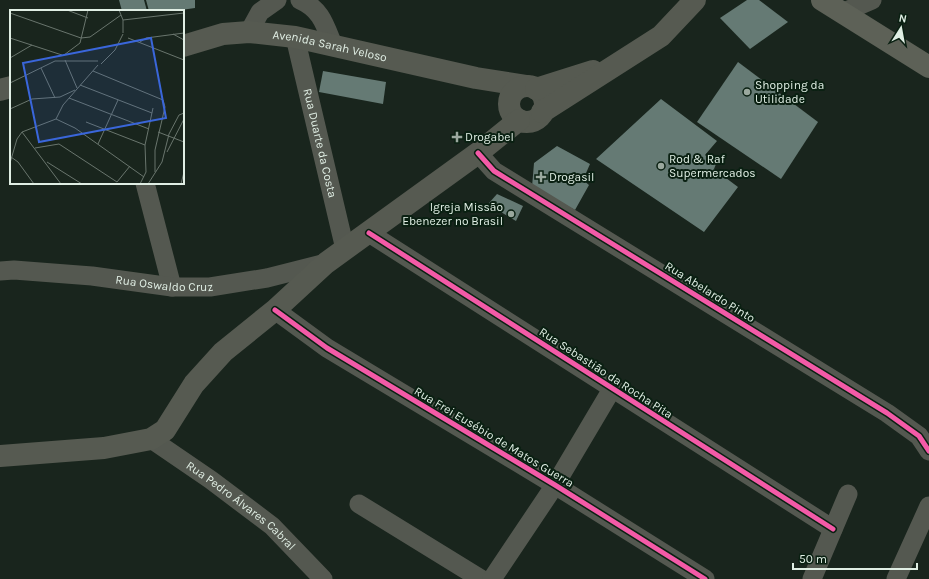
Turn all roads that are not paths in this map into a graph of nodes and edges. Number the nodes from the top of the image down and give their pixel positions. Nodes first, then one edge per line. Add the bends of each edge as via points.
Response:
1 (277, 0) edge
2 (300, 0) edge
3 (695, 0) edge
4 (822, 0) edge
5 (872, 0) edge
6 (840, 6) edge
7 (249, 32) junction
8 (295, 36) junction
9 (333, 45) junction
10 (184, 46) edge
11 (617, 64) junction
12 (929, 67) edge
13 (476, 78) junction
14 (10, 87) edge
15 (531, 87) junction
16 (0, 90) edge
17 (542, 112) junction
18 (514, 114) junction
19 (478, 153) junction
20 (145, 184) edge
21 (369, 233) junction
22 (345, 249) junction
23 (326, 263) junction
24 (0, 271) edge
25 (172, 287) junction
26 (275, 310) junction
27 (612, 389) junction
28 (151, 440) junction
29 (929, 451) edge
30 (0, 456) edge
31 (555, 485) junction
32 (848, 494) dead end
33 (359, 504) dead end
34 (929, 506) edge
35 (833, 529) junction
36 (323, 579) edge
37 (481, 579) edge
38 (492, 579) edge
39 (705, 579) edge
40 (812, 579) edge
41 (896, 579) edge

1 - 7 street via 260,12
2 - 9 street via 316,9 323,18
3 - 11 main road, Avenida Sarah Veloso via 661,36
4 - 6 main road
5 - 6 street
6 - 12 main road
7 - 8 main road, Avenida Sarah Veloso
7 - 10 main road, Avenida Sarah Veloso via 223,34
8 - 9 main road, Avenida Sarah Veloso
8 - 22 street, Rua Duarte da Costa
9 - 13 main road, Avenida Sarah Veloso
11 - 15 main road, Avenida Sarah Veloso
11 - 17 main road, Avenida Sarah Veloso
13 - 15 main road, Avenida Sarah Veloso
13 - 18 main road, Avenida Sarah Veloso
14 - 16 main road
15 - 17 main road via 543,97
15 - 18 main road via 521,87 512,93 510,98
17 - 18 main road via 530,122
18 - 19 main road
19 - 21 main road
19 - 29 street, Rua Abelardo Pinto via 494,171 887,413 919,436
20 - 25 street
21 - 22 main road
21 - 27 street, Rua Sebastião da Rocha Pita
22 - 23 main road
23 - 25 street, Rua Oswaldo Cruz via 267,278 210,288
23 - 26 main road
24 - 25 street, Rua Oswaldo Cruz via 92,276
26 - 28 main road via 223,352 194,384 165,430
26 - 31 street, Rua Frei Eusébio de Matos Guerra via 327,348
27 - 31 street
27 - 35 street, Rua Sebastião da Rocha Pita
28 - 30 main road via 104,448
28 - 36 street, Rua Pedro Álvares Cabral via 211,480 272,526
31 - 38 street
31 - 39 street, Rua Frei Eusébio de Matos Guerra
32 - 35 street
33 - 37 street
34 - 41 street
35 - 40 street

